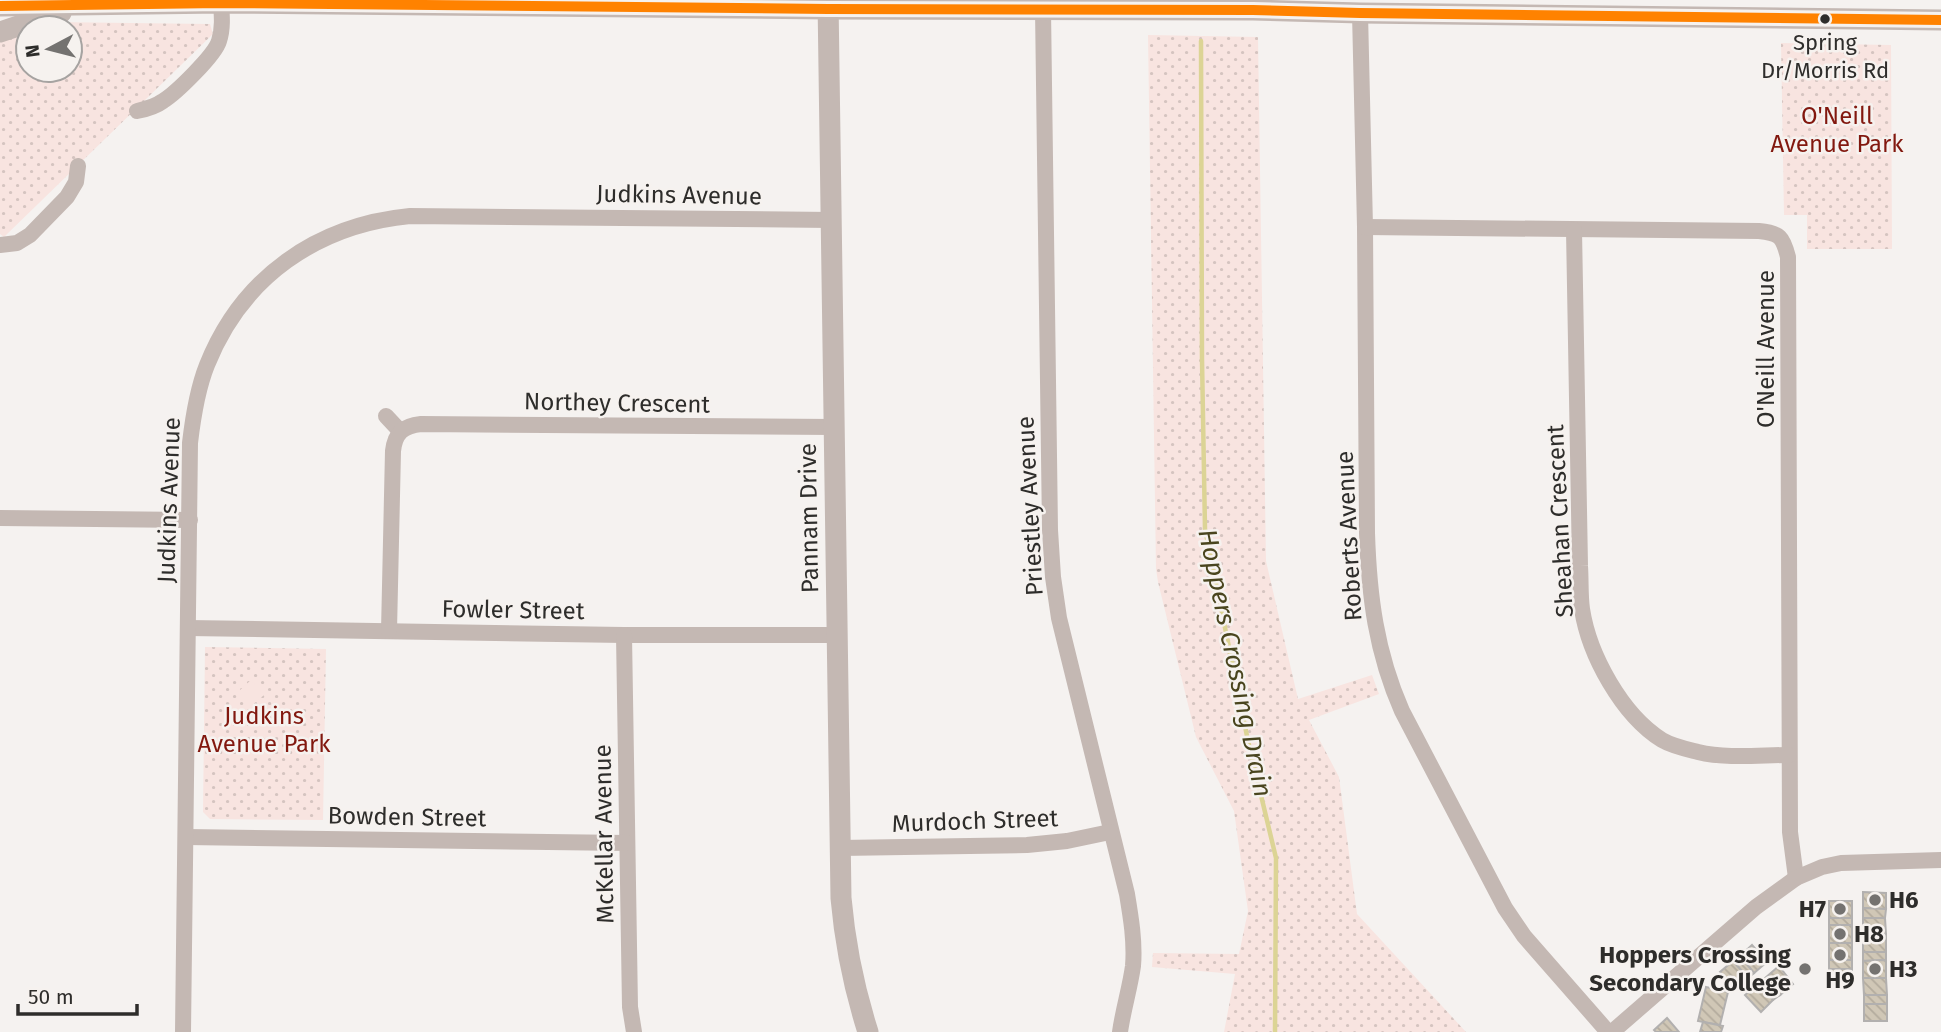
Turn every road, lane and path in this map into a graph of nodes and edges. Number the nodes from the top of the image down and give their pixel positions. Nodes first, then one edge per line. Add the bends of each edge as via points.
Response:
1 (221, 3) junction
2 (828, 4) edge
3 (947, 4) edge
4 (107, 5) junction
5 (0, 6) edge
6 (1360, 7) edge
7 (1043, 9) junction
8 (1941, 20) edge
9 (0, 32) edge
10 (137, 111) dead end
11 (78, 166) dead end
12 (832, 220) junction
13 (1366, 227) junction
14 (1574, 230) junction
15 (0, 245) edge
16 (386, 416) dead end
17 (834, 427) junction
18 (400, 431) junction
19 (0, 519) edge
20 (190, 520) junction
21 (188, 628) junction
22 (389, 631) junction
23 (624, 635) junction
24 (837, 635) junction
25 (1789, 755) junction
26 (1110, 832) junction
27 (186, 837) junction
28 (627, 843) junction
29 (840, 848) junction
30 (1941, 860) edge
31 (1796, 878) junction
32 (183, 1032) edge
33 (634, 1032) edge
34 (868, 1032) edge
35 (1120, 1032) edge
36 (1610, 1032) edge

1 - 2 street
1 - 4 street
1 - 10 street via 219,44 209,57 165,100
2 - 3 street
2 - 12 street, Pannam Drive
3 - 7 street
4 - 5 street
4 - 9 street via 48,16
6 - 7 street
6 - 8 street
6 - 13 street, Roberts Avenue
7 - 26 street, Priestley Avenue via 1053,577
11 - 15 street via 67,197 30,235
12 - 17 street, Pannam Drive
12 - 20 street, Judkins Avenue via 410,216 369,222 313,244 260,283 219,339 206,366 190,443
13 - 14 street, O'Neill Avenue
13 - 36 street, Roberts Avenue via 1369,580 1382,657 1402,711 1504,908
14 - 25 street, Sheahan Crescent via 1582,610 1603,670 1631,712 1663,741 1717,755
14 - 25 street, O'Neill Avenue via 1759,231 1780,236 1786,245
16 - 18 street
17 - 18 street, Northey Crescent via 421,424
17 - 24 street, Pannam Drive
18 - 22 street via 393,451
19 - 20 street
20 - 21 street, Judkins Avenue
21 - 22 street, Fowler Street
21 - 27 street, Judkins Avenue
22 - 23 street, Fowler Street
23 - 24 street, Fowler Street
23 - 28 street, McKellar Avenue
24 - 29 street, Pannam Drive
25 - 31 street, O'Neill Avenue
26 - 29 street, Murdoch Street via 1027,845
26 - 35 street, Priestley Avenue via 1127,894 1134,952
27 - 28 street, Bowden Street
27 - 32 street, Judkins Avenue
28 - 33 street, McKellar Avenue
29 - 34 street, Pannam Drive via 844,928
30 - 31 street via 1841,863
31 - 36 street

